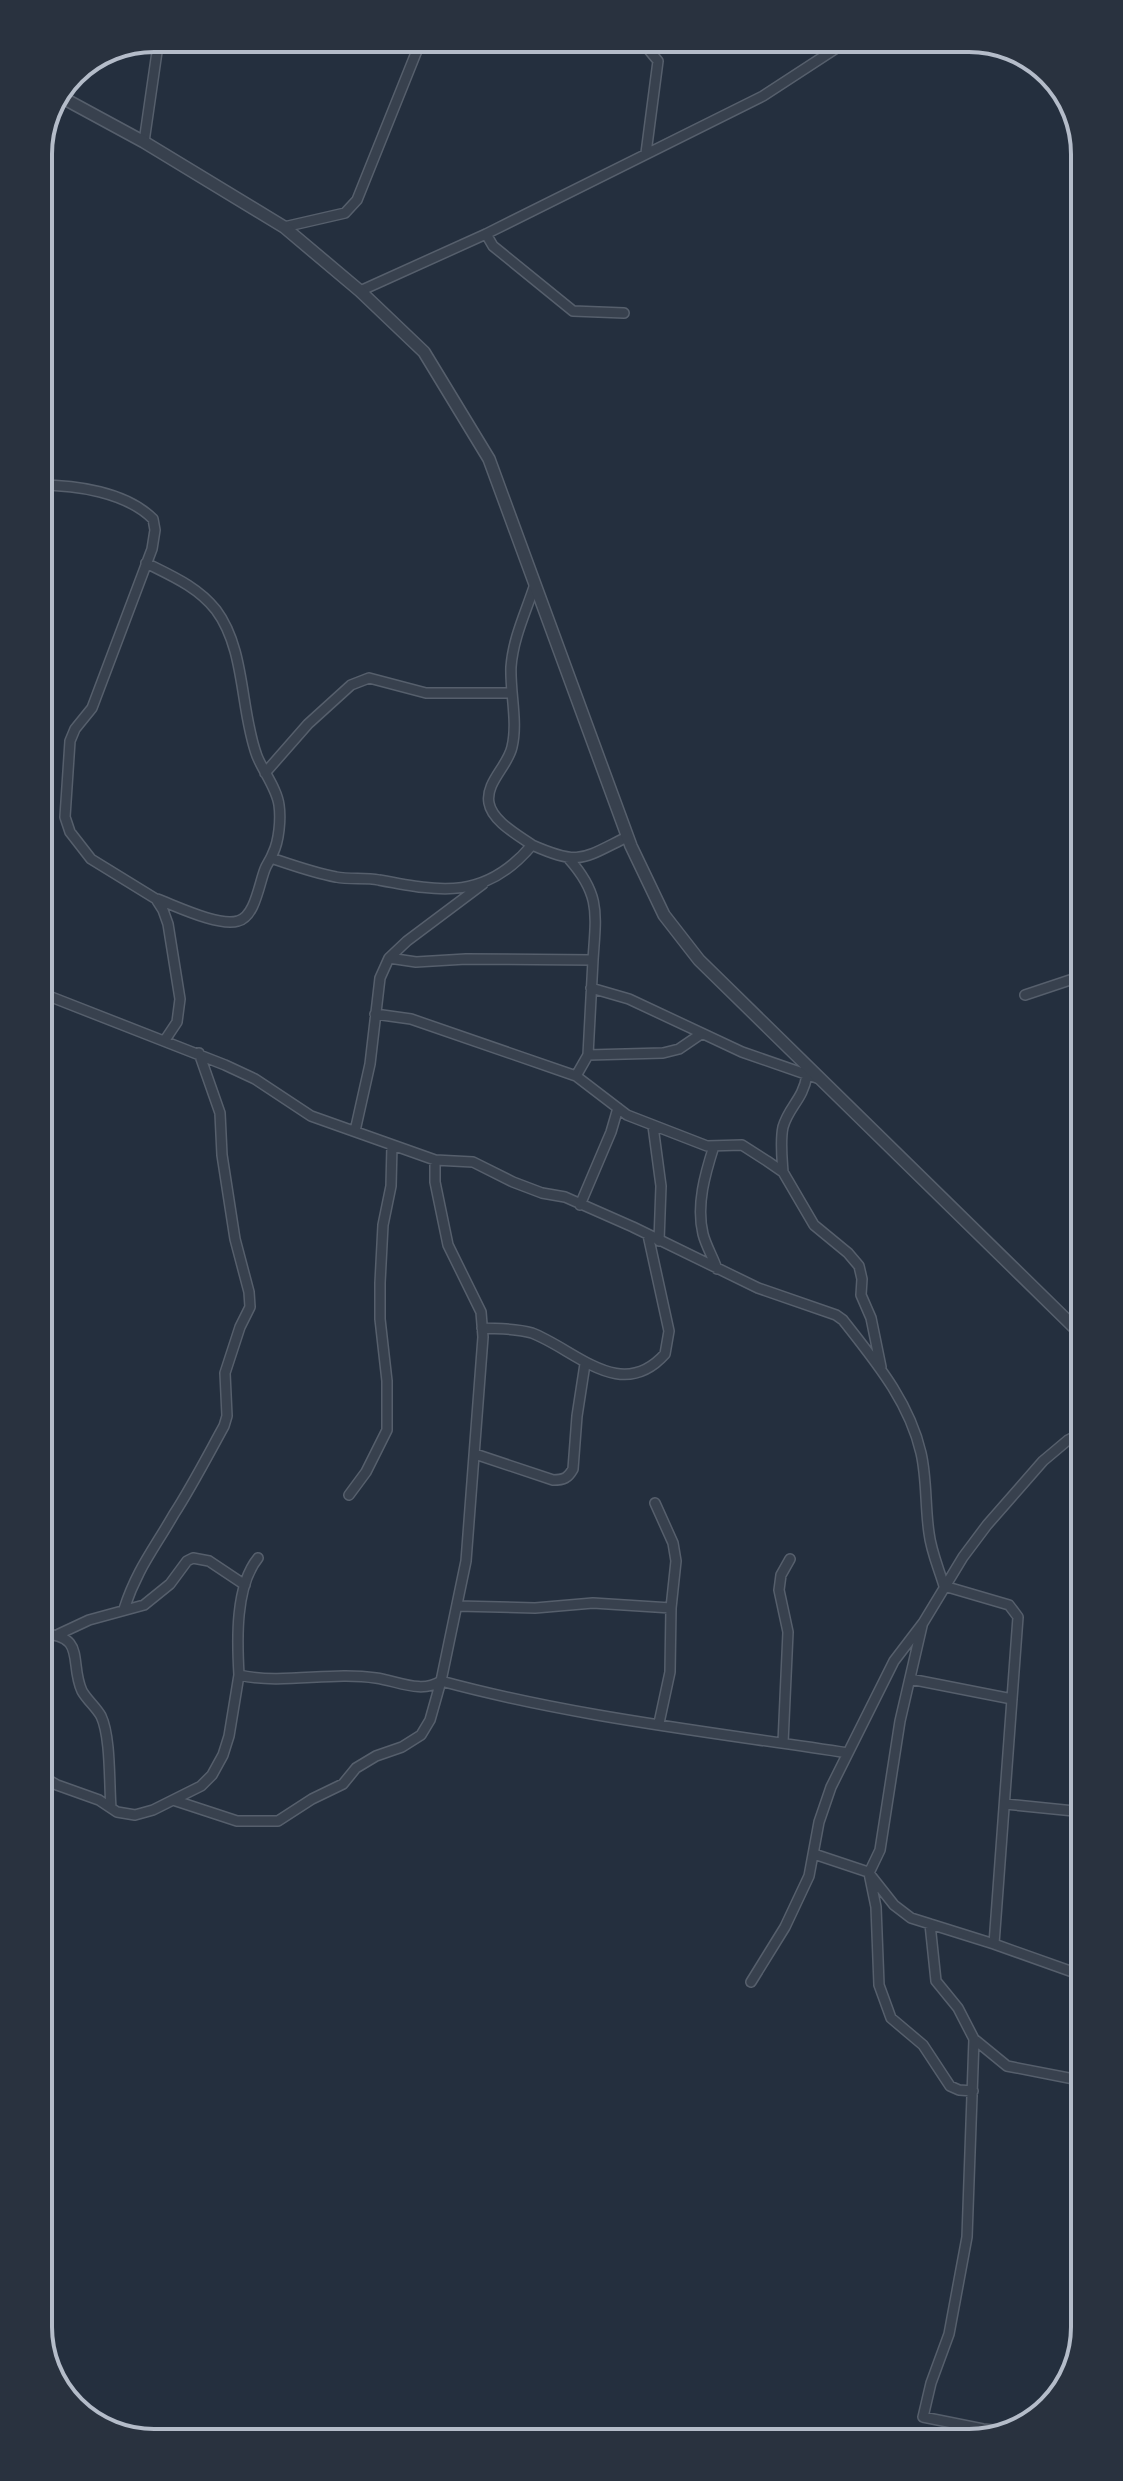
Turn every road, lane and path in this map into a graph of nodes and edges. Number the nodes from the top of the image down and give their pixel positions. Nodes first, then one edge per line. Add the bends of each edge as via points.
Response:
1 (157, 52) edge
2 (416, 52) edge
3 (651, 52) edge
4 (831, 52) edge
5 (67, 100) edge
6 (144, 142) junction
7 (646, 153) junction
8 (284, 227) junction
9 (486, 234) junction
10 (360, 291) junction
11 (624, 313) dead end
12 (52, 486) edge
13 (146, 563) junction
14 (535, 584) junction
15 (512, 693) junction
16 (265, 773) junction
17 (627, 837) junction
18 (532, 845) junction
19 (271, 858) junction
20 (569, 859) junction
21 (485, 882) junction
22 (156, 899) junction
23 (389, 958) junction
24 (593, 960) junction
25 (1071, 980) edge
26 (591, 988) junction
27 (1025, 995) dead end
28 (52, 997) edge
29 (375, 1014) junction
30 (701, 1034) junction
31 (165, 1040) junction
32 (199, 1053) junction
33 (588, 1055) junction
34 (807, 1075) junction
35 (576, 1076) junction
36 (822, 1080) junction
37 (618, 1108) junction
38 (653, 1126) junction
39 (355, 1131) junction
40 (392, 1145) junction
41 (714, 1146) junction
42 (435, 1160) junction
43 (783, 1172) junction
44 (580, 1205) junction
45 (648, 1235) junction
46 (659, 1241) junction
47 (717, 1269) junction
48 (1071, 1324) edge
49 (482, 1328) junction
50 (585, 1364) junction
51 (881, 1370) junction
52 (1071, 1440) edge
53 (475, 1454) junction
54 (349, 1495) dead end
55 (655, 1503) dead end
56 (258, 1558) dead end
57 (790, 1559) dead end
58 (245, 1585) junction
59 (944, 1586) junction
60 (457, 1606) junction
61 (671, 1608) junction
62 (124, 1609) junction
63 (923, 1623) junction
64 (52, 1634) edge
65 (59, 1634) junction
66 (239, 1675) junction
67 (910, 1679) junction
68 (441, 1681) junction
69 (1012, 1699) junction
70 (659, 1723) junction
71 (783, 1743) junction
72 (848, 1753) junction
73 (52, 1782) edge
74 (173, 1800) junction
75 (1005, 1804) junction
76 (111, 1808) junction
77 (1071, 1811) edge
78 (814, 1854) junction
79 (869, 1873) junction
80 (930, 1924) junction
81 (994, 1944) junction
82 (1071, 1971) edge
83 (751, 1982) dead end
84 (974, 2039) junction
85 (1071, 2078) edge
86 (973, 2091) junction
87 (978, 2428) edge

1 - 6 street
2 - 8 street via 357,200 345,213
3 - 7 street via 658,61
4 - 7 street via 763,96
5 - 6 street
6 - 8 street
7 - 9 street
8 - 10 street
9 - 10 street
9 - 11 street via 493,246 573,311
10 - 14 street via 424,352 457,403 489,459
12 - 13 street via 90,490 146,512 155,530
13 - 16 street via 201,593 218,613
13 - 22 street via 92,708 70,741 65,817 91,859
14 - 15 street via 513,644
14 - 17 street
15 - 16 street via 426,693 369,678 351,685 308,724
15 - 18 street via 513,745 488,799 503,823
16 - 19 street via 280,803
17 - 20 street via 587,857
17 - 36 street via 664,915 699,960
18 - 20 street
18 - 21 street
19 - 21 street via 339,878 403,886 449,889
19 - 22 street via 241,921 210,918
20 - 24 street via 593,894
21 - 23 street
22 - 31 street via 168,924 180,999 177,1022
23 - 24 street
23 - 29 street
24 - 26 street
25 - 27 street
26 - 30 street via 629,999
26 - 33 street
28 - 31 street
29 - 35 street via 411,1019
29 - 39 street
30 - 33 street via 663,1053
30 - 34 street
31 - 32 street
32 - 39 street via 255,1079 311,1116
32 - 62 street via 220,1113 222,1155 250,1307 225,1373 224,1426 139,1569
33 - 35 street
34 - 36 street
34 - 43 street via 805,1090 783,1128
35 - 37 street
36 - 48 street
37 - 38 street
37 - 44 street
38 - 41 street
38 - 46 street via 661,1186
39 - 40 street
40 - 42 street
40 - 54 street via 380,1283 387,1430
41 - 43 street via 742,1145
41 - 47 street via 700,1212
42 - 44 street via 473,1162
42 - 49 street via 448,1245 473,1291
43 - 51 street via 814,1225 859,1266 861,1295
44 - 45 street
45 - 46 street
45 - 50 street via 669,1331 665,1354 643,1372 616,1374
46 - 47 street
47 - 51 street via 836,1315
49 - 50 street via 533,1334
49 - 53 street
50 - 53 street via 570,1476 553,1480
51 - 59 street via 901,1398 920,1449 929,1536
52 - 59 street via 1025,1480
53 - 60 street
55 - 61 street via 675,1552
56 - 58 street
57 - 71 street via 779,1590 788,1632
58 - 62 street via 209,1561 193,1558 144,1605
58 - 66 street via 237,1644
59 - 63 street
59 - 69 street via 1014,1609 1018,1617
60 - 61 street via 593,1603
60 - 68 street
61 - 70 street via 670,1672
62 - 65 street
63 - 67 street
63 - 72 street via 894,1661
64 - 65 street
65 - 76 street via 75,1652 82,1690 106,1730
66 - 68 street via 260,1680 342,1675 431,1688
66 - 74 street via 229,1736 212,1775
67 - 69 street
67 - 79 street via 880,1850
68 - 70 street via 599,1717
68 - 74 street via 421,1735 356,1768 343,1784 278,1821 237,1821
69 - 75 street
70 - 71 street
71 - 72 street
72 - 78 street via 823,1810
73 - 76 street
74 - 76 street via 135,1815
75 - 77 street
75 - 81 street
78 - 79 street
78 - 83 street via 785,1927
79 - 80 street via 894,1905
79 - 86 street via 879,1985 887,2010 923,2045 950,2086
80 - 81 street
80 - 84 street via 936,1981
81 - 82 street
84 - 85 street via 1007,2066
84 - 86 street
86 - 87 street via 967,2237 949,2334 923,2417

